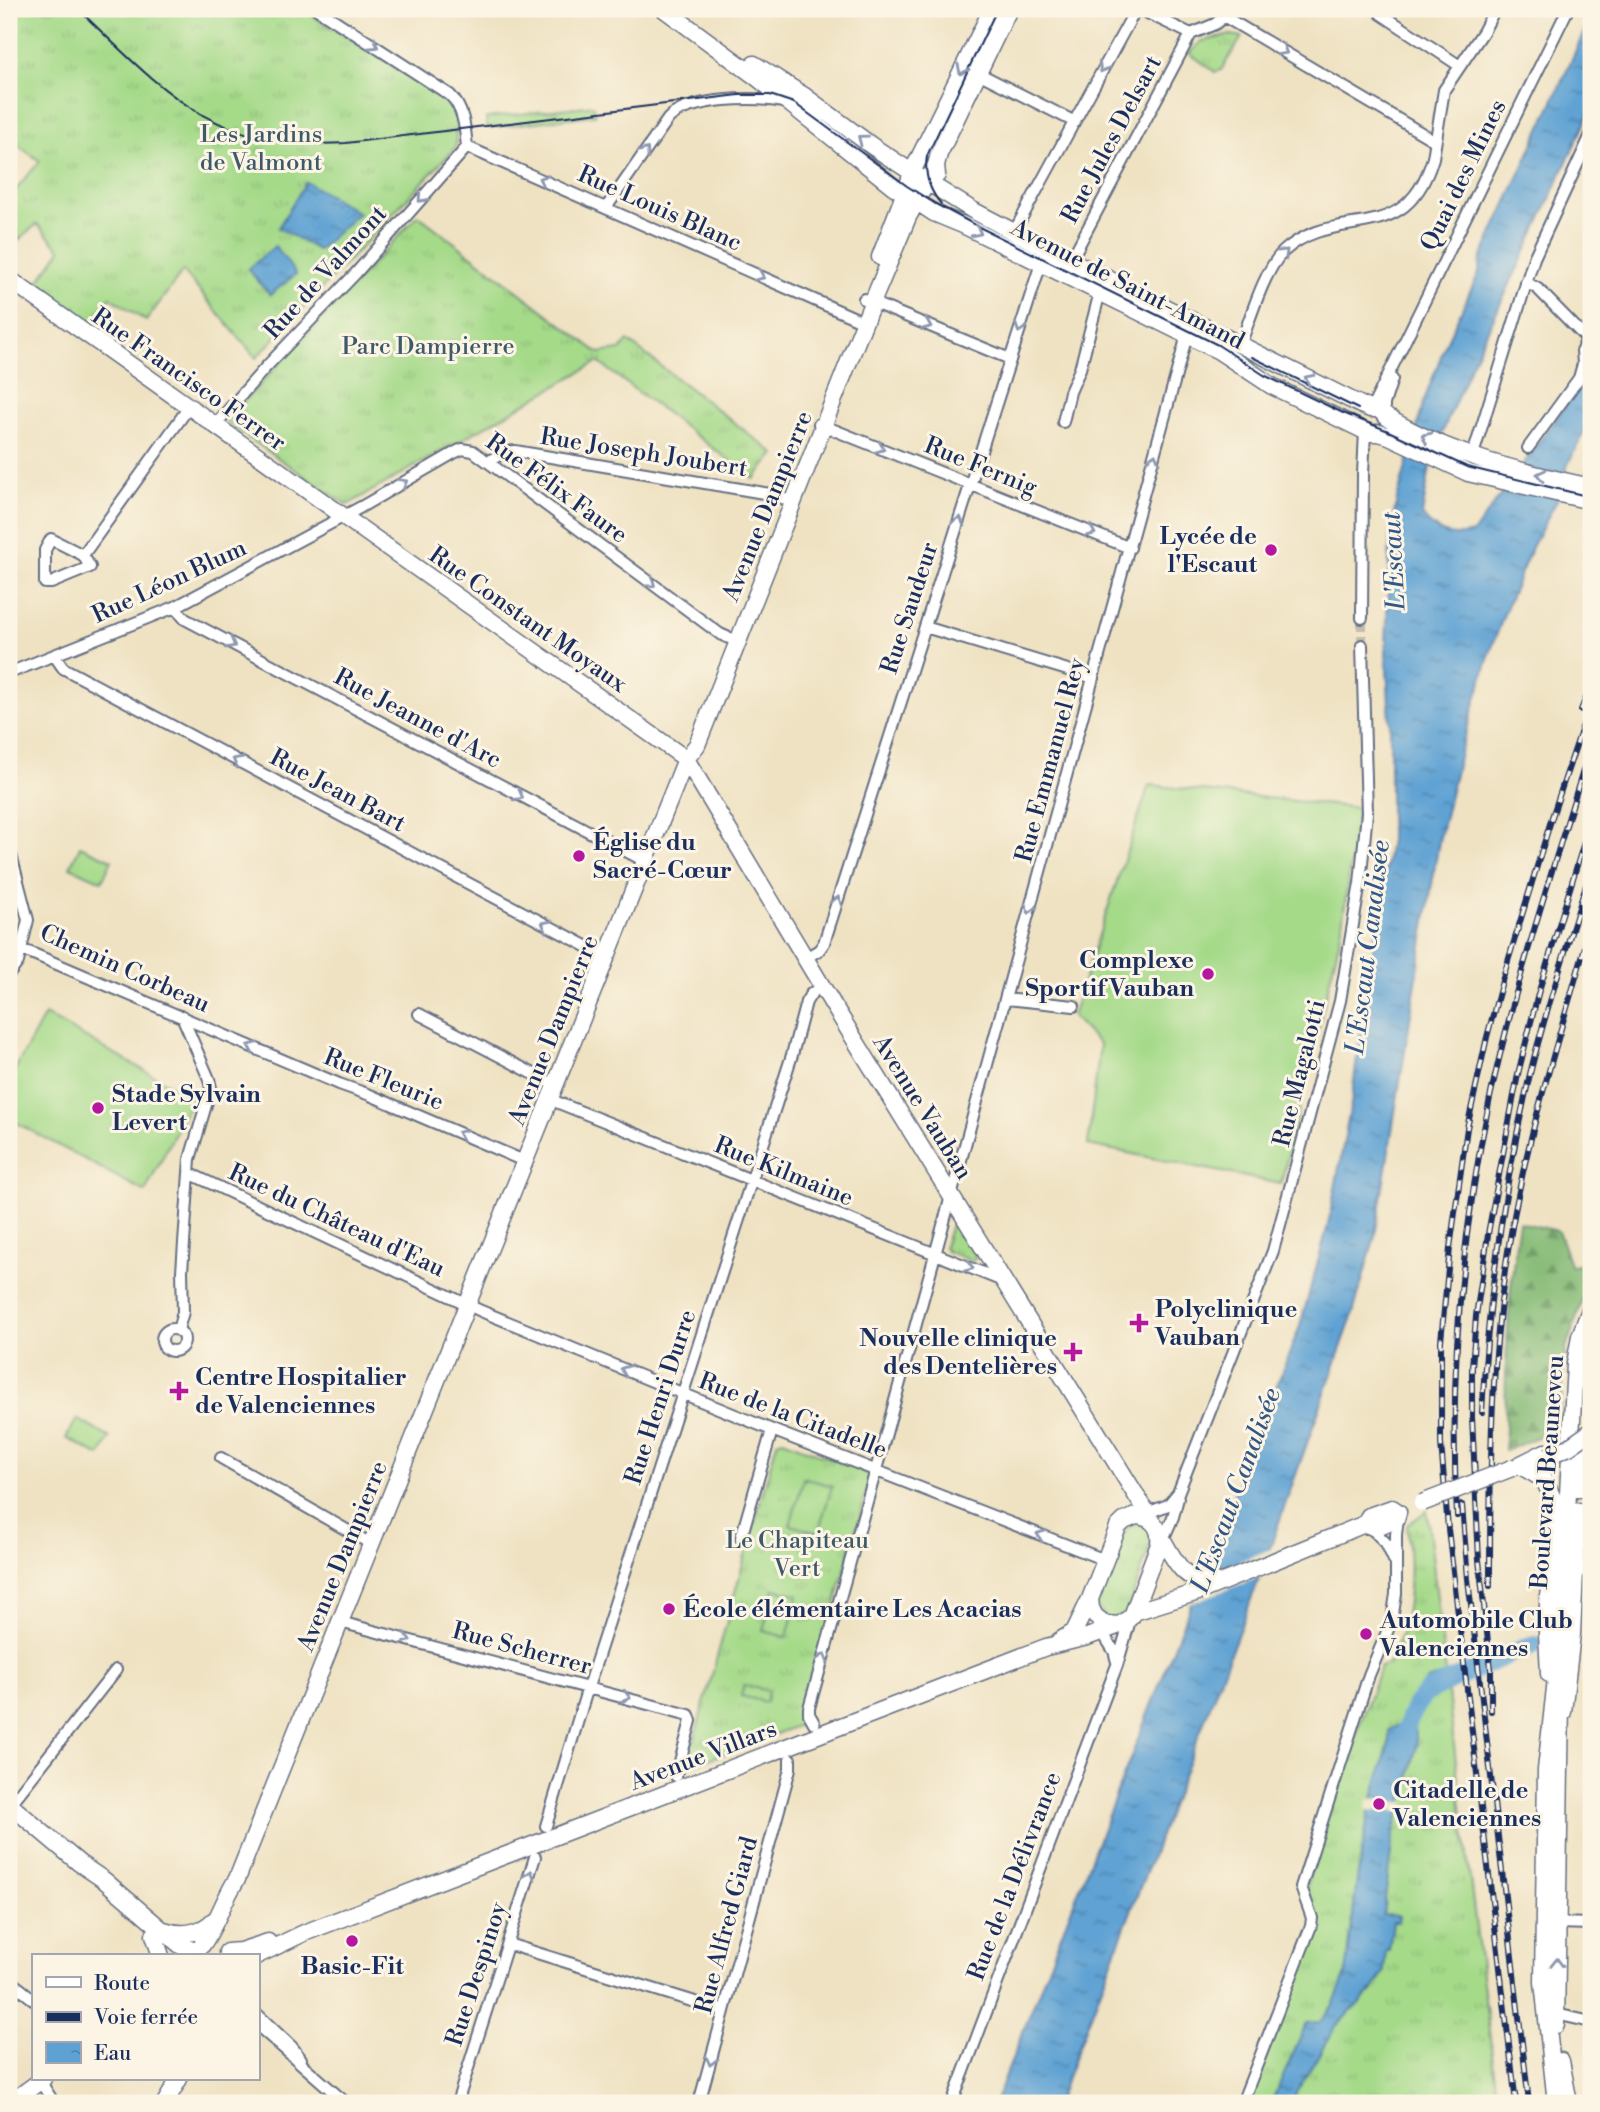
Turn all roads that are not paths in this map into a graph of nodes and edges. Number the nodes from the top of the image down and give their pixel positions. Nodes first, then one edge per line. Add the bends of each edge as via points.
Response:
1 (317, 9) edge
2 (664, 9) edge
3 (679, 9) edge
4 (992, 9) edge
5 (1009, 9) edge
6 (1137, 9) edge
7 (1384, 9) edge
8 (1495, 9) edge
9 (1567, 9) edge
10 (1229, 13) edge
11 (1191, 34) junction
12 (1460, 66) junction
13 (978, 73) junction
14 (790, 105) junction
15 (1073, 121) junction
16 (1591, 135) edge
17 (1436, 141) junction
18 (467, 147) junction
19 (922, 152) junction
20 (892, 159) junction
21 (936, 165) junction
22 (919, 177) junction
23 (950, 196) junction
24 (910, 198) junction
25 (606, 208) junction
26 (1014, 232) junction
27 (1070, 260) junction
28 (1041, 263) junction
29 (9, 279) edge
30 (1526, 282) junction
31 (1100, 292) junction
32 (868, 301) junction
33 (860, 320) junction
34 (1187, 335) junction
35 (1589, 337) edge
36 (1240, 345) junction
37 (1010, 359) junction
38 (189, 407) junction
39 (1063, 422) dead end
40 (1378, 423) junction
41 (820, 424) junction
42 (215, 425) junction
43 (1528, 448) dead end
44 (1461, 459) junction
45 (488, 462) junction
46 (971, 484) junction
47 (1585, 490) edge
48 (790, 500) junction
49 (344, 516) junction
50 (1130, 548) junction
51 (83, 555) junction
52 (175, 607) junction
53 (1362, 618) tunnel mouth
54 (925, 626) junction
55 (734, 641) junction
56 (1362, 645) tunnel mouth
57 (54, 655) junction
58 (9, 673) edge
59 (1094, 678) junction
60 (686, 759) junction
61 (9, 846) edge
62 (645, 861) junction
63 (9, 945) edge
64 (22, 949) junction
65 (607, 957) junction
66 (806, 958) junction
67 (9, 974) edge
68 (822, 985) junction
69 (1006, 999) junction
70 (1074, 1006) dead end
71 (419, 1014) dead end
72 (182, 1016) junction
73 (228, 1036) joint
74 (552, 1092) junction
75 (524, 1161) junction
76 (189, 1173) junction
77 (751, 1180) junction
78 (950, 1195) junction
79 (935, 1255) junction
80 (1003, 1281) junction
81 (467, 1305) junction
82 (1591, 1307) edge
83 (178, 1330) dead end
84 (684, 1395) junction
85 (1589, 1428) edge
86 (772, 1430) junction
87 (221, 1458) dead end
88 (1516, 1466) junction
89 (876, 1470) junction
90 (1124, 1477) junction
91 (1178, 1493) junction
92 (1398, 1514) junction
93 (1368, 1525) junction
94 (1118, 1527) junction
95 (1153, 1530) junction
96 (741, 1538) dead end
97 (1584, 1543) edge
98 (371, 1544) junction
99 (1105, 1560) junction
100 (1591, 1561) edge
101 (1397, 1573) junction
102 (1575, 1576) junction
103 (1221, 1581) junction
104 (1091, 1596) junction
105 (1094, 1614) junction
106 (1128, 1618) junction
107 (340, 1622) junction
108 (1101, 1631) junction
109 (1046, 1647) junction
110 (1117, 1665) junction
111 (116, 1670) dead end
112 (588, 1687) junction
113 (814, 1723) dead end
114 (1556, 1726) junction
115 (790, 1759) dead end
116 (676, 1776) dead end
117 (9, 1804) edge
118 (546, 1826) dead end
119 (535, 1857) dead end
120 (237, 1879) junction
121 (1544, 1912) junction
122 (216, 1917) junction
123 (1557, 1923) junction
124 (1591, 1924) edge
125 (158, 1932) junction
126 (304, 1933) junction
127 (508, 1944) junction
128 (190, 1952) edge
129 (226, 1952) edge
130 (161, 1954) edge
131 (259, 1955) edge
132 (9, 1980) edge
133 (32, 1998) edge
134 (724, 2011) junction
135 (1556, 2014) junction
136 (259, 2016) edge
137 (1591, 2022) edge
138 (259, 2027) edge
139 (307, 2067) junction
140 (41, 2080) edge
141 (178, 2080) edge
142 (10, 2103) edge
143 (54, 2103) edge
144 (165, 2103) edge
145 (346, 2103) edge
146 (457, 2103) edge
147 (699, 2103) edge
148 (952, 2103) edge
149 (1242, 2103) edge
150 (1556, 2103) edge
151 (1569, 2103) edge

1 -> 18 street via 455,100
2 - 14 main road, Avenue de Saint-Amand
20 -> 3 main road, Avenue de Saint-Amand
4 -> 19 main road
5 - 13 main road
6 - 11 street
6 -> 15 street
7 - 12 street via 1381,13
8 - 12 street
9 - 40 street, Quai des Mines via 1398,360
10 - 11 street
10 -> 17 street
11 - 27 street, Rue Jules Delsart
12 - 17 street via 1442,96
13 - 15 street
13 - 21 main road
14 - 24 main road, Avenue de Saint-Amand
25 -> 14 street via 675,111 747,99
15 - 26 street
16 - 30 street
36 -> 17 street via 1282,253 1310,235 1383,219 1400,210 1423,179
25 -> 18 street, Rue Louis Blanc
18 -> 42 street, Rue de Valmont
19 - 20 main road
19 - 22 main road
20 - 22 main road, Avenue de Saint-Amand
21 - 22 main road
21 - 23 main road via 940,183
22 - 23 main road, Avenue de Saint-Amand
22 - 24 main road
23 - 26 main road, Avenue de Saint-Amand
24 -> 28 main road, Avenue de Saint-Amand
24 - 32 main road
25 -> 33 street, Rue Louis Blanc
26 - 27 main road, Avenue de Saint-Amand
27 - 36 main road, Avenue de Saint-Amand
28 - 31 main road, Avenue de Saint-Amand
28 -> 37 street, Rue Saudeur
29 - 38 main road, Rue Francisco Ferrer
30 - 35 street
30 - 44 street
31 - 34 main road, Avenue de Saint-Amand
31 - 39 street
32 - 33 main road, Avenue Dampierre
32 -> 37 street
33 - 41 main road, Avenue Dampierre
34 - 40 main road, Avenue de Saint-Amand via 1272,386 1343,421
50 -> 34 street, Rue Emmanuel Rey
35 - 43 street via 1582,350 1579,378
40 -> 36 main road, Avenue de Saint-Amand
37 - 46 street, Rue Saudeur
38 - 42 main road, Rue Francisco Ferrer
38 - 51 street
40 - 44 main road
40 - 53 street via 1363,474
41 -> 46 street, Rue Fernig
41 - 48 main road, Avenue Dampierre
42 - 49 main road, Rue Francisco Ferrer
44 - 47 main road via 1499,473
45 - 48 street, Rue Joseph Joubert via 515,451
49 -> 45 street, Rue Félix Faure via 458,451 470,449
45 -> 55 street, Rue Félix Faure
46 -> 50 street, Rue Fernig
54 -> 46 street, Rue Saudeur
48 - 55 main road, Avenue Dampierre
49 - 52 street, Rue Léon Blum
49 - 60 main road, Rue Constant Moyaux
50 - 59 street, Rue Emmanuel Rey
51 - 51 street via 51,539 45,550 45,583 90,567
52 - 57 street, Rue Léon Blum
52 -> 62 street, Rue Jeanne d'Arc via 185,619
54 - 59 street
66 -> 54 street, Rue Saudeur via 824,943
55 - 60 main road, Avenue Dampierre
56 - 91 street, Rue Magalotti via 1366,825 1340,1001 1273,1251
57 - 58 street, Rue Léon Blum
65 -> 57 street, Rue Jean Bart via 63,668
59 -> 69 street, Rue Emmanuel Rey
60 - 62 main road, Avenue Dampierre
60 - 66 main road, Avenue Vauban
61 - 64 street, Chemin Corbeau via 27,914
62 - 65 main road, Avenue Dampierre
63 - 64 street
64 - 67 street
64 - 72 street, Chemin Corbeau
65 - 74 main road, Avenue Dampierre
66 - 68 main road, Avenue Vauban
68 - 77 street, Rue Henri Durre via 806,1002
68 - 78 main road, Avenue Vauban
69 - 70 street
69 - 78 street, Rue Emmanuel Rey
71 - 74 street, Rue Kilmaine
72 - 73 street, Chemin Corbeau
72 - 76 street via 211,1088 192,1147
75 -> 73 street, Rue Fleurie
74 - 75 main road, Avenue Dampierre
74 - 77 street, Rue Kilmaine
75 - 81 main road, Avenue Dampierre
76 - 81 street, Rue du Château d'Eau
76 - 83 street via 183,1312
77 - 79 street, Rue Kilmaine
77 - 84 street, Rue Henri Durre
78 - 79 street, Rue Emmanuel Rey
78 - 80 main road, Avenue Vauban
79 -> 80 street, Rue Kilmaine
79 - 89 street, Rue Emmanuel Rey
80 - 90 main road, Avenue Vauban
84 -> 81 street, Rue de la Citadelle
81 - 98 main road, Avenue Dampierre
82 - 114 main road, Boulevard Beauneveu via 1575,1364
84 - 86 street, Rue de la Citadelle
84 - 112 street, Rue Henri Durre
85 - 88 main road, bridge via 1569,1447
85 - 97 main road via 1580,1470
86 - 89 street, Rue de la Citadelle
86 - 96 street
87 - 98 street
88 - 92 main road, bridge
88 - 114 main road via 1543,1479 1553,1500 1547,1633
99 -> 89 street, Rue de la Citadelle
113 -> 89 street, Rue Emmanuel Rey via 808,1708
90 - 94 main road via 1126,1499
90 - 95 main road, Avenue Vauban
91 - 95 street
91 - 95 street, Rue Magalotti via 1173,1517
92 - 93 main road, Avenue Villars via 1391,1508 1370,1517
92 - 101 street
93 - 101 street via 1388,1546
93 - 103 main road, Avenue Villars
94 - 95 main road via 1127,1519
94 - 99 main road
95 - 103 main road, Avenue Vauban via 1185,1575 1199,1581
95 - 106 main road
97 - 102 main road
98 - 107 main road, Avenue Dampierre
99 - 104 main road
100 - 102 street
101 - 149 street via 1392,1620 1369,1675 1301,1887 1311,1926
102 - 114 main road via 1571,1650
103 - 106 main road, Avenue Villars
104 - 105 main road
104 - 109 main road via 1074,1632
105 - 106 main road via 1105,1624
105 - 108 street
106 - 108 main road, Avenue Villars
106 - 110 street, Rue de la Délivrance
107 -> 112 street, Rue Scherrer
107 - 120 main road, Avenue Dampierre
108 - 109 main road, Avenue Villars
108 - 110 street
109 - 126 main road, Avenue Villars
110 - 148 street, Rue de la Délivrance
111 - 117 street
112 -> 116 street, Rue Scherrer via 691,1717
112 - 118 street, Rue Henri Durre
114 - 121 main road, Boulevard Beauneveu via 1546,1770
114 - 123 main road, Boulevard Beauneveu
115 - 134 street, Rue Alfred Giard
117 - 125 main road via 99,1876
127 -> 119 street, Rue Despinoy
120 - 122 main road, Avenue Dampierre
120 - 129 main road, Avenue Dampierre via 220,1934
121 - 123 street
121 - 150 main road, Boulevard Beauneveu via 1544,1993
122 - 125 main road via 193,1932
122 - 128 main road, Avenue Dampierre
123 - 124 street
135 -> 123 main road, Boulevard Beauneveu
125 - 128 main road
125 - 130 main road
126 - 129 main road, Avenue Villars
126 - 131 main road, Avenue Villars
127 - 134 street
127 - 146 street, Rue Despinoy
128 - 129 main road, Avenue Villars via 211,1944
132 - 133 street
134 -> 147 street, Rue Alfred Giard
135 - 137 street
135 - 151 main road, Boulevard Beauneveu
136 - 139 street via 295,2049
138 - 139 street
139 - 145 street
140 - 142 main road
140 - 143 street
141 - 144 main road

